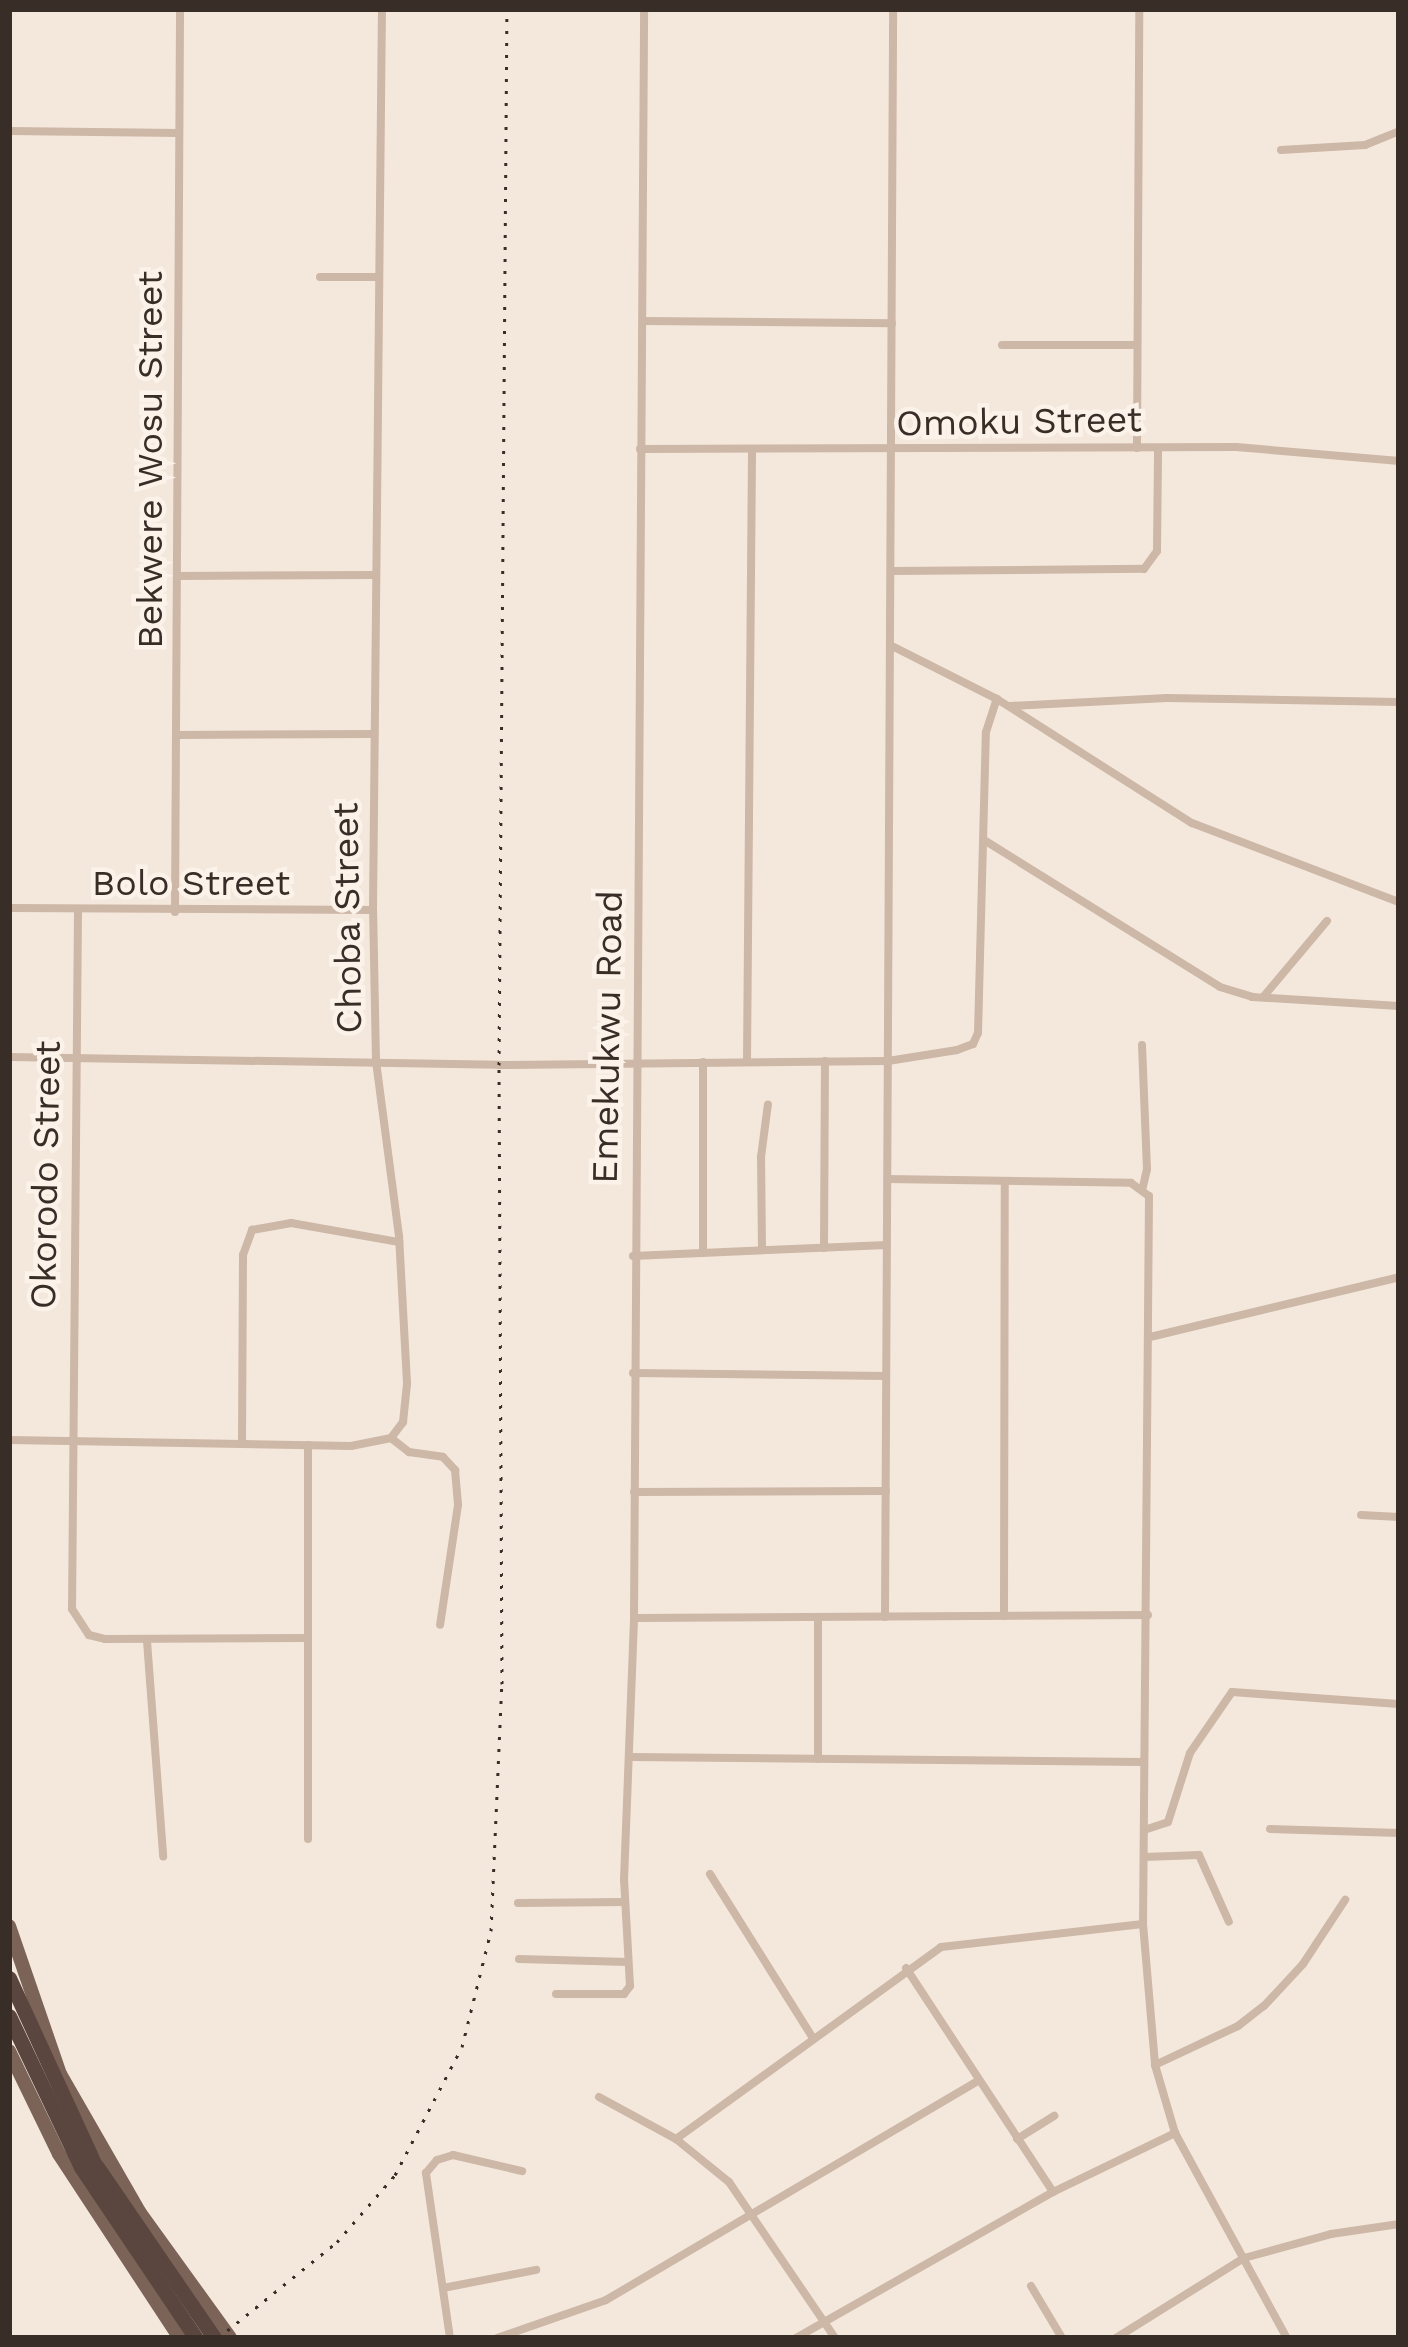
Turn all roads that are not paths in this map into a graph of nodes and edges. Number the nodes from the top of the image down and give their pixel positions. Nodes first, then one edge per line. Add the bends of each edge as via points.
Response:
1 (181, 9) edge
2 (382, 9) edge
3 (644, 9) edge
4 (893, 9) edge
5 (1139, 9) edge
6 (9, 131) edge
7 (1399, 131) edge
8 (179, 133) junction
9 (1281, 151) dead end
10 (320, 277) dead end
11 (378, 277) junction
12 (643, 321) junction
13 (892, 323) junction
14 (1002, 345) dead end
15 (1137, 345) junction
16 (1137, 448) junction
17 (1158, 448) junction
18 (640, 449) junction
19 (752, 450) junction
20 (891, 450) junction
21 (1399, 461) edge
22 (891, 571) junction
23 (375, 575) junction
24 (177, 576) junction
25 (890, 646) junction
26 (997, 699) junction
27 (1399, 702) edge
28 (1009, 706) junction
29 (373, 734) junction
30 (176, 735) junction
31 (983, 839) junction
32 (1399, 902) edge
33 (9, 908) edge
34 (374, 910) junction
35 (78, 911) junction
36 (175, 912) junction
37 (1327, 921) dead end
38 (1263, 998) junction
39 (1399, 1006) edge
40 (1142, 1045) dead end
41 (74, 1056) junction
42 (9, 1057) edge
43 (376, 1061) junction
44 (747, 1061) junction
45 (825, 1061) junction
46 (888, 1061) junction
47 (636, 1062) junction
48 (703, 1062) junction
49 (768, 1104) dead end
50 (888, 1179) junction
51 (1005, 1181) junction
52 (1142, 1187) junction
53 (399, 1242) junction
54 (887, 1245) junction
55 (824, 1248) junction
56 (762, 1250) junction
57 (703, 1253) junction
58 (633, 1256) junction
59 (1399, 1277) edge
60 (1150, 1337) junction
61 (634, 1373) junction
62 (886, 1376) junction
63 (391, 1438) junction
64 (9, 1440) edge
65 (70, 1440) junction
66 (242, 1444) junction
67 (308, 1445) junction
68 (886, 1491) junction
69 (634, 1492) junction
70 (1360, 1515) dead end
71 (1399, 1517) edge
72 (1148, 1615) junction
73 (1004, 1616) junction
74 (818, 1617) junction
75 (885, 1617) junction
76 (634, 1618) junction
77 (440, 1625) dead end
78 (307, 1638) junction
79 (147, 1641) junction
80 (1399, 1704) edge
81 (630, 1757) junction
82 (818, 1759) junction
83 (1144, 1762) junction
84 (1270, 1828) dead end
85 (1144, 1830) junction
86 (1399, 1833) edge
87 (308, 1839) dead end
88 (163, 1856) dead end
89 (1144, 1857) junction
90 (710, 1874) dead end
91 (1345, 1900) dead end
92 (625, 1902) junction
93 (518, 1903) dead end
94 (1229, 1922) dead end
95 (1143, 1924) junction
96 (9, 1926) edge
97 (519, 1958) dead end
98 (628, 1962) junction
99 (906, 1968) junction
100 (9, 1978) edge
101 (556, 1994) dead end
102 (9, 2016) edge
103 (813, 2038) junction
104 (9, 2051) edge
105 (1155, 2065) junction
106 (978, 2081) junction
107 (599, 2097) dead end
108 (1054, 2116) dead end
109 (1175, 2133) junction
110 (676, 2139) junction
111 (1017, 2139) junction
112 (522, 2171) dead end
113 (1053, 2192) junction
114 (752, 2210) junction
115 (1399, 2224) edge
116 (1244, 2258) junction
117 (536, 2270) dead end
118 (1031, 2286) dead end
119 (442, 2288) junction
120 (185, 2311) junction
121 (823, 2320) junction
122 (180, 2338) edge
123 (196, 2338) edge
124 (214, 2338) edge
125 (230, 2338) edge
126 (450, 2338) edge
127 (497, 2338) edge
128 (796, 2338) edge
129 (835, 2338) edge
130 (1062, 2338) edge
131 (1116, 2338) edge
132 (1288, 2338) edge

1 - 8 street, Bekwere Wosu Street
2 - 11 street, Choba Street
3 - 12 street, Emekukwu Road
4 - 13 street
5 - 15 street
6 - 8 street
7 - 9 street via 1365,145
8 - 24 street, Bekwere Wosu Street
10 - 11 street
11 - 23 street, Choba Street
12 - 13 street
12 - 18 street, Emekukwu Road
13 - 20 street
14 - 15 street
15 - 16 street
16 - 17 street, Omoku Street
16 - 20 street, Omoku Street
17 - 21 street, Omoku Street
17 - 22 street via 1157,551 1144,569
18 - 19 street, Omoku Street
18 - 47 street, Emekukwu Road
19 - 20 street, Omoku Street
19 - 44 street
20 - 22 street
22 - 25 street
23 - 24 street
23 - 29 street, Choba Street
24 - 30 street, Bekwere Wosu Street
25 - 26 street
25 - 46 street
26 - 28 street
26 - 31 street via 986,732
27 - 28 street via 1167,698
28 - 32 street via 1192,823
29 - 30 street
29 - 34 street, Choba Street
30 - 36 street, Bekwere Wosu Street
31 - 38 street via 1220,987
31 - 46 street via 977,1038 958,1051
33 - 35 street, Bolo Street
34 - 36 street, Bolo Street
34 - 43 street, Choba Street
35 - 36 street, Bolo Street
35 - 41 street, Okorodo Street
37 - 38 street
38 - 39 street
40 - 52 street
41 - 42 street
41 - 43 street
41 - 65 street, Okorodo Street
43 - 47 street
43 - 53 street, Choba Street
44 - 45 street
44 - 48 street
45 - 46 street
45 - 55 street
46 - 50 street
47 - 48 street
47 - 58 street, Emekukwu Road
48 - 57 street
49 - 56 street
50 - 51 street
50 - 54 street
51 - 52 street
51 - 73 street
52 - 60 street via 1152,1210
53 - 63 street, Choba Street via 407,1383 403,1422
53 - 66 street via 292,1223 252,1230 243,1255
54 - 55 street
54 - 62 street
55 - 56 street
56 - 57 street
57 - 58 street
58 - 61 street, Emekukwu Road
59 - 60 street
60 - 72 street
61 - 62 street
61 - 69 street, Emekukwu Road
62 - 68 street
63 - 67 street
63 - 77 street via 409,1452 443,1456 455,1470 458,1505
64 - 65 street
65 - 66 street
65 - 79 street, Okorodo Street via 72,1609 89,1636
66 - 67 street
67 - 78 street
68 - 69 street
68 - 75 street
69 - 76 street, Emekukwu Road
70 - 71 street
72 - 73 street
72 - 83 street
73 - 75 street
74 - 75 street
74 - 76 street
74 - 82 street
76 - 81 street, Emekukwu Road
78 - 79 street
78 - 87 street
79 - 88 street
80 - 85 street via 1232,1693 1190,1753 1168,1822
81 - 82 street
81 - 92 street, Emekukwu Road
82 - 83 street
83 - 85 street
84 - 86 street
85 - 89 street
89 - 94 street via 1199,1856
89 - 95 street
90 - 103 street
91 - 105 street via 1264,2006
92 - 93 street
92 - 98 street, Emekukwu Road
95 - 99 street via 960,1942
95 - 105 street
96 - 120 main road via 60,2074
97 - 98 street
98 - 101 street via 624,1994
99 - 103 street
99 - 106 street
100 - 120 highway via 82,2142
102 - 120 highway via 81,2168
103 - 110 street
104 - 120 main road via 67,2168
105 - 109 street
106 - 111 street
106 - 114 street
107 - 110 street
108 - 111 street
109 - 113 street
109 - 116 street
110 - 114 street
111 - 113 street
112 - 119 street via 453,2155 429,2166
113 - 121 street
114 - 121 street
114 - 127 street via 606,2300
115 - 116 street
116 - 131 street
116 - 132 street
117 - 119 street
118 - 130 street
119 - 126 street
120 - 122 main road
120 - 123 highway
120 - 124 highway
120 - 125 main road
121 - 128 street
121 - 129 street

